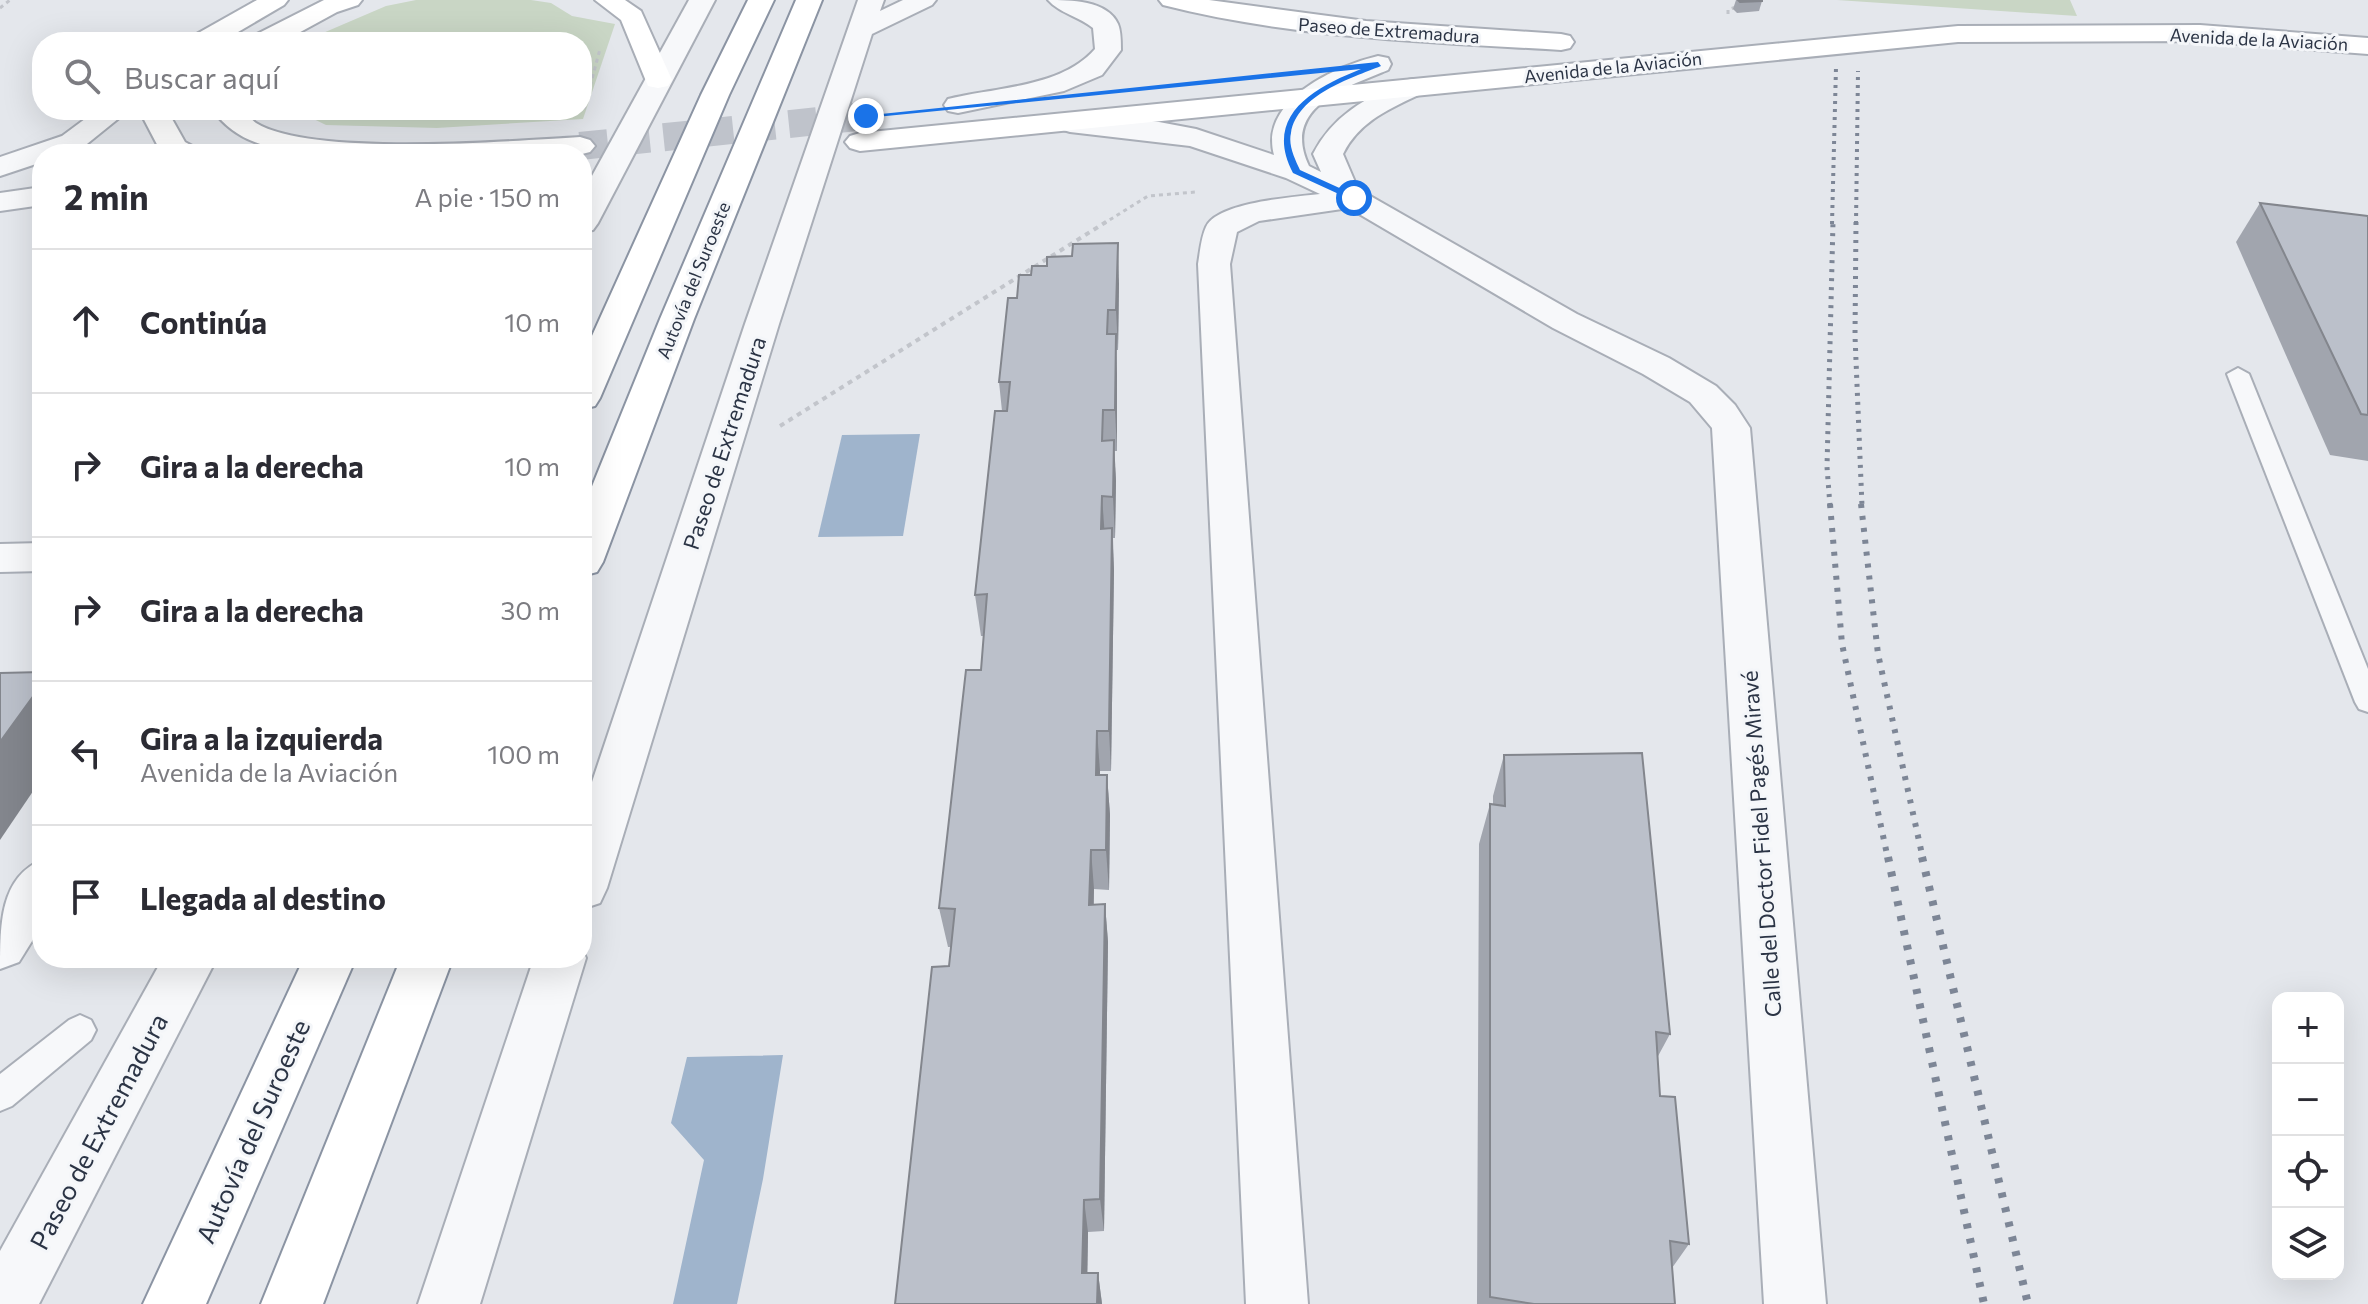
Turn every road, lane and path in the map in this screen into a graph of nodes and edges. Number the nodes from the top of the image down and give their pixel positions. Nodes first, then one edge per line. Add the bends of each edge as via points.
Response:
1 (10, 0) edge
2 (275, 0) edge
3 (349, 0) edge
4 (608, 0) edge
5 (702, 0) edge
6 (761, 0) edge
7 (809, 0) edge
8 (923, 0) edge
9 (1061, 0) edge
10 (1172, 0) edge
11 (1740, 5) edge
12 (0, 8) edge
13 (1728, 14) dead end
14 (866, 15) edge
15 (1811, 23) dead end
16 (2368, 28) edge
17 (219, 32) edge
18 (281, 32) edge
19 (1593, 40) dead end
20 (603, 41) dead end
21 (1561, 42) junction
22 (2368, 46) edge
23 (1378, 64) junction
24 (658, 80) junction
25 (592, 81) edge
26 (1156, 86) dead end
27 (1413, 87) junction
28 (1110, 91) dead end
29 (1311, 99) junction
30 (958, 105) junction
31 (927, 109) dead end
32 (896, 112) dead end
33 (102, 120) edge
34 (158, 120) edge
35 (235, 120) edge
36 (1070, 123) junction
37 (66, 144) edge
38 (171, 144) edge
39 (292, 144) edge
40 (32, 156) edge
41 (0, 167) edge
42 (1297, 172) junction
43 (1208, 191) dead end
44 (32, 197) edge
45 (1350, 197) junction
46 (0, 202) edge
47 (592, 204) edge
48 (2238, 374) dead end
49 (592, 375) edge
50 (769, 433) dead end
51 (592, 536) edge
52 (32, 557) edge
53 (0, 558) edge
54 (2368, 702) edge
55 (592, 857) edge
56 (32, 896) edge
57 (0, 946) edge
58 (186, 968) edge
59 (325, 968) edge
60 (423, 968) edge
61 (557, 968) edge
62 (80, 1030) dead end
63 (0, 1095) edge
64 (5, 1304) edge
65 (174, 1304) edge
66 (292, 1304) edge
67 (449, 1304) edge
68 (1277, 1304) edge
69 (1795, 1304) edge

1 - 12 path
2 - 17 main road
3 - 18 main road
4 - 24 main road via 632,16
5 - 24 street
6 - 49 main road
7 - 51 main road, Autovía del Suroeste
8 - 14 street
9 - 30 street via 1106,25 1108,50 1092,69 1054,85
10 - 21 main road, Paseo de Extremadura via 1334,29
11 - 13 path
14 - 55 street, Paseo de Extremadura
15 - 16 main road, Avenida de la Aviación via 2084,12
19 - 21 main road, Avenida de la Aviación
20 - 25 path
21 - 23 main road, Avenida de la Aviación
22 - 27 main road, Avenida de la Aviación via 2200,33 1958,34
23 - 26 main road, Avenida de la Aviación
23 - 29 street
24 - 47 street
27 - 29 main road, Avenida de la Aviación
27 - 45 street via 1372,106 1337,132 1328,154
28 - 30 main road
29 - 36 main road, Avenida de la Aviación
29 - 42 street via 1286,133
30 - 31 main road
32 - 36 main road, Avenida de la Aviación via 863,129
33 - 37 street
34 - 38 main road
35 - 39 main road via 255,133
36 - 42 street, Calle del Doctor Fidel Pagés Miravé via 1196,138
40 - 41 street
42 - 45 street, Calle del Doctor Fidel Pagés Miravé
43 - 50 path via 1148,196
44 - 46 street
45 - 68 street via 1251,213 1231,222 1222,227 1214,264
45 - 69 street, Calle del Doctor Fidel Pagés Miravé via 1703,394 1731,428
48 - 54 lane
52 - 53 street
56 - 57 street
58 - 64 street, Paseo de Extremadura
59 - 65 main road, Autovía del Suroeste
60 - 66 main road
61 - 67 street
62 - 63 lane

